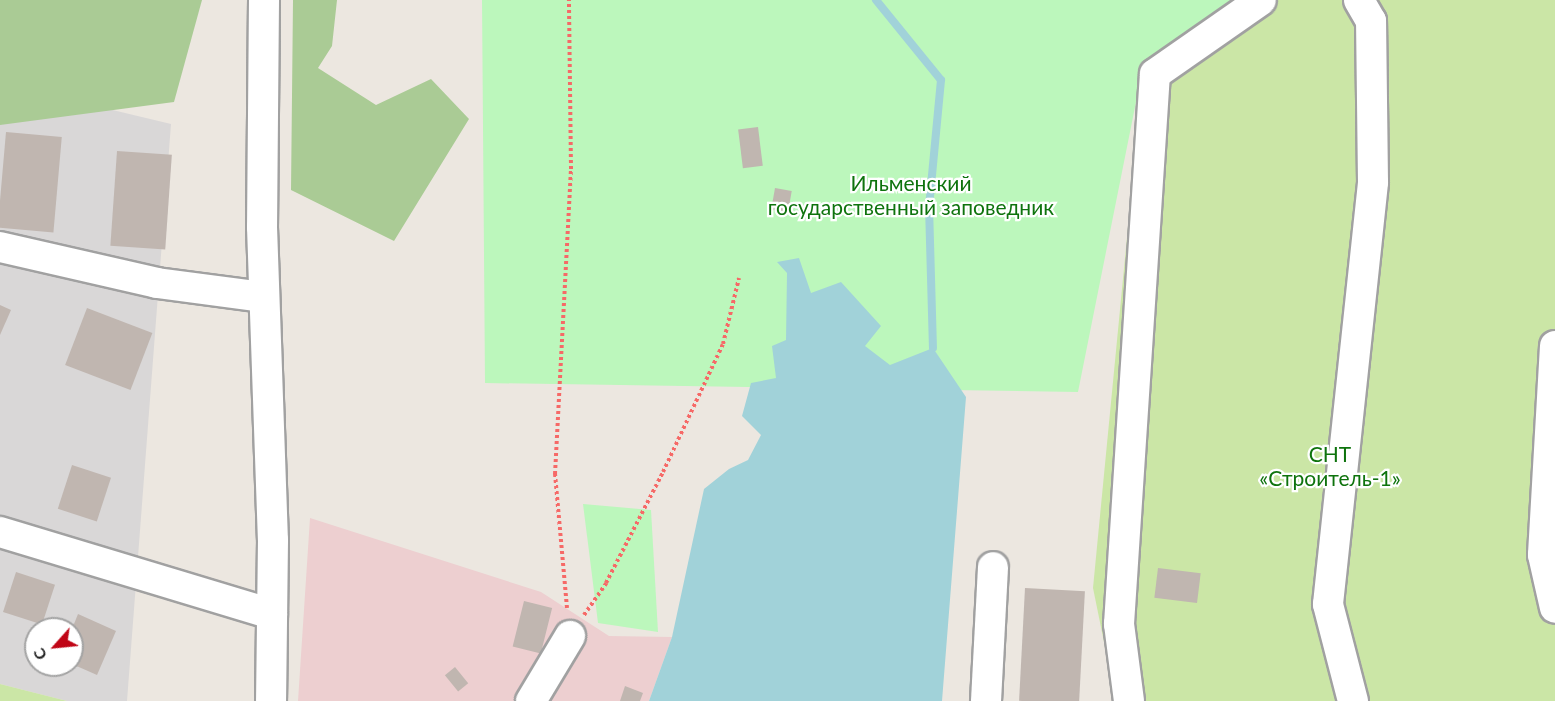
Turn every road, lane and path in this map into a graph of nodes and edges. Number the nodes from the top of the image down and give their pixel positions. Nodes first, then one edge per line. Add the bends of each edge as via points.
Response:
1 (264, 0) edge
2 (569, 0) edge
3 (1261, 0) edge
4 (1359, 0) edge
5 (0, 247) edge
6 (739, 278) dead end
7 (264, 297) junction
8 (1555, 346) edge
9 (0, 532) edge
10 (993, 567) dead end
11 (1555, 608) edge
12 (272, 614) junction
13 (570, 636) junction
14 (271, 701) edge
15 (531, 701) edge
16 (986, 701) edge
17 (1129, 701) edge
18 (1353, 701) edge

1 - 7 lane
2 - 13 path via 571,169 555,474
3 - 17 lane via 1155,74 1119,624
4 - 18 lane via 1371,21 1373,182 1328,604
5 - 7 lane via 157,284
6 - 13 path via 723,344 663,472 606,583
7 - 12 lane
8 - 11 lane via 1543,555
9 - 12 lane
10 - 16 lane
12 - 14 lane
13 - 15 lane

